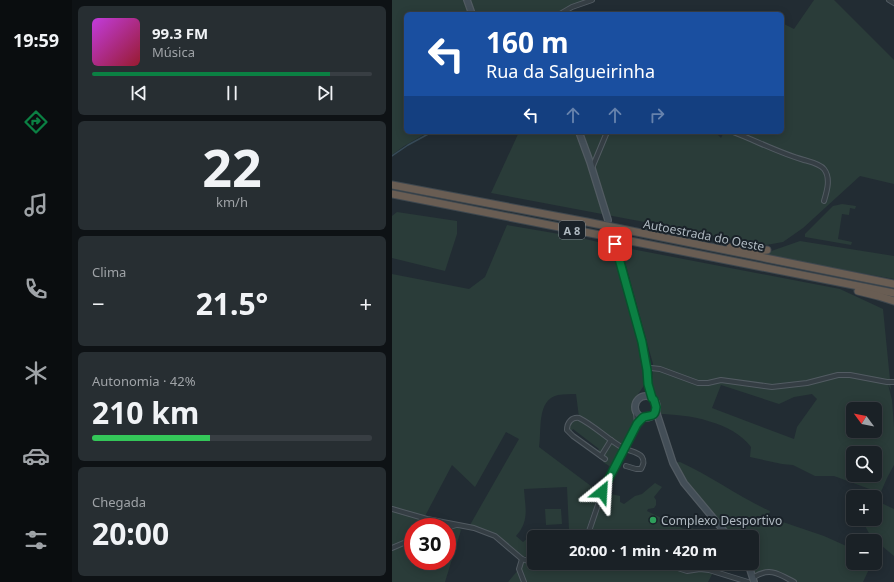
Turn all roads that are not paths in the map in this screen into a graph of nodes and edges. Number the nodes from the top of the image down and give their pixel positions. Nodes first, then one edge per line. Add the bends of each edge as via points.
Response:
1 (467, 0) edge
2 (592, 0) edge
3 (889, 0) edge
4 (894, 3) edge
5 (471, 12) edge
6 (563, 12) edge
7 (580, 134) edge
8 (606, 134) edge
9 (737, 134) edge
10 (592, 168) junction
11 (392, 186) edge
12 (392, 194) edge
13 (824, 201) dead end
14 (608, 220) dead end
15 (663, 239) junction
16 (615, 244) dead end
17 (767, 250) dead end
18 (830, 281) junction
19 (894, 284) edge
20 (894, 293) edge
21 (894, 302) edge
22 (647, 370) junction
23 (894, 382) edge
24 (648, 384) junction
25 (643, 397) junction
26 (652, 398) junction
27 (656, 411) junction
28 (636, 412) junction
29 (647, 417) junction
30 (658, 421) junction
31 (637, 424) junction
32 (611, 440) junction
33 (625, 449) junction
34 (601, 456) junction
35 (606, 460) dead end
36 (626, 466) dead end
37 (392, 509) edge
38 (424, 518) edge
39 (456, 525) edge
40 (589, 530) edge
41 (723, 530) edge
42 (404, 543) edge
43 (392, 548) edge
44 (522, 559) junction
45 (527, 560) edge
46 (709, 570) edge
47 (750, 570) edge
48 (754, 580) edge
49 (524, 582) edge
50 (748, 582) edge
51 (794, 582) edge

1 - 5 street
2 - 6 street
3 - 4 street
7 - 10 street
8 - 10 street
9 - 13 street via 823,168 828,175
10 - 14 street
11 - 15 highway, Autoestrada do Oeste / A 8 via 587,222
12 - 18 highway, Autoestrada do Oeste / A 8
15 - 17 highway via 690,240 755,251
15 - 19 highway, Autoestrada do Oeste / A 8
16 - 22 street via 642,342
18 - 20 highway, Autoestrada do Oeste / A 8
18 - 21 highway via 844,288
22 - 23 street via 660,368 698,383 721,380 772,387 807,383 838,375
22 - 24 street
24 - 25 street
24 - 26 street
25 - 26 street
25 - 28 street via 636,403
26 - 27 street via 656,404
27 - 29 street
27 - 30 street
28 - 29 street
28 - 31 street
29 - 30 street
29 - 31 street
30 - 41 street via 673,463 684,483
31 - 33 street
32 - 33 street
32 - 34 street
32 - 34 street via 579,418 569,420 567,430
33 - 36 street via 644,459 641,469
33 - 40 street via 603,490
34 - 35 street
37 - 38 street
39 - 44 street via 495,536
42 - 43 street
44 - 45 street
44 - 49 street via 519,569
46 - 50 street
47 - 48 street
48 - 51 street via 762,572 767,571

